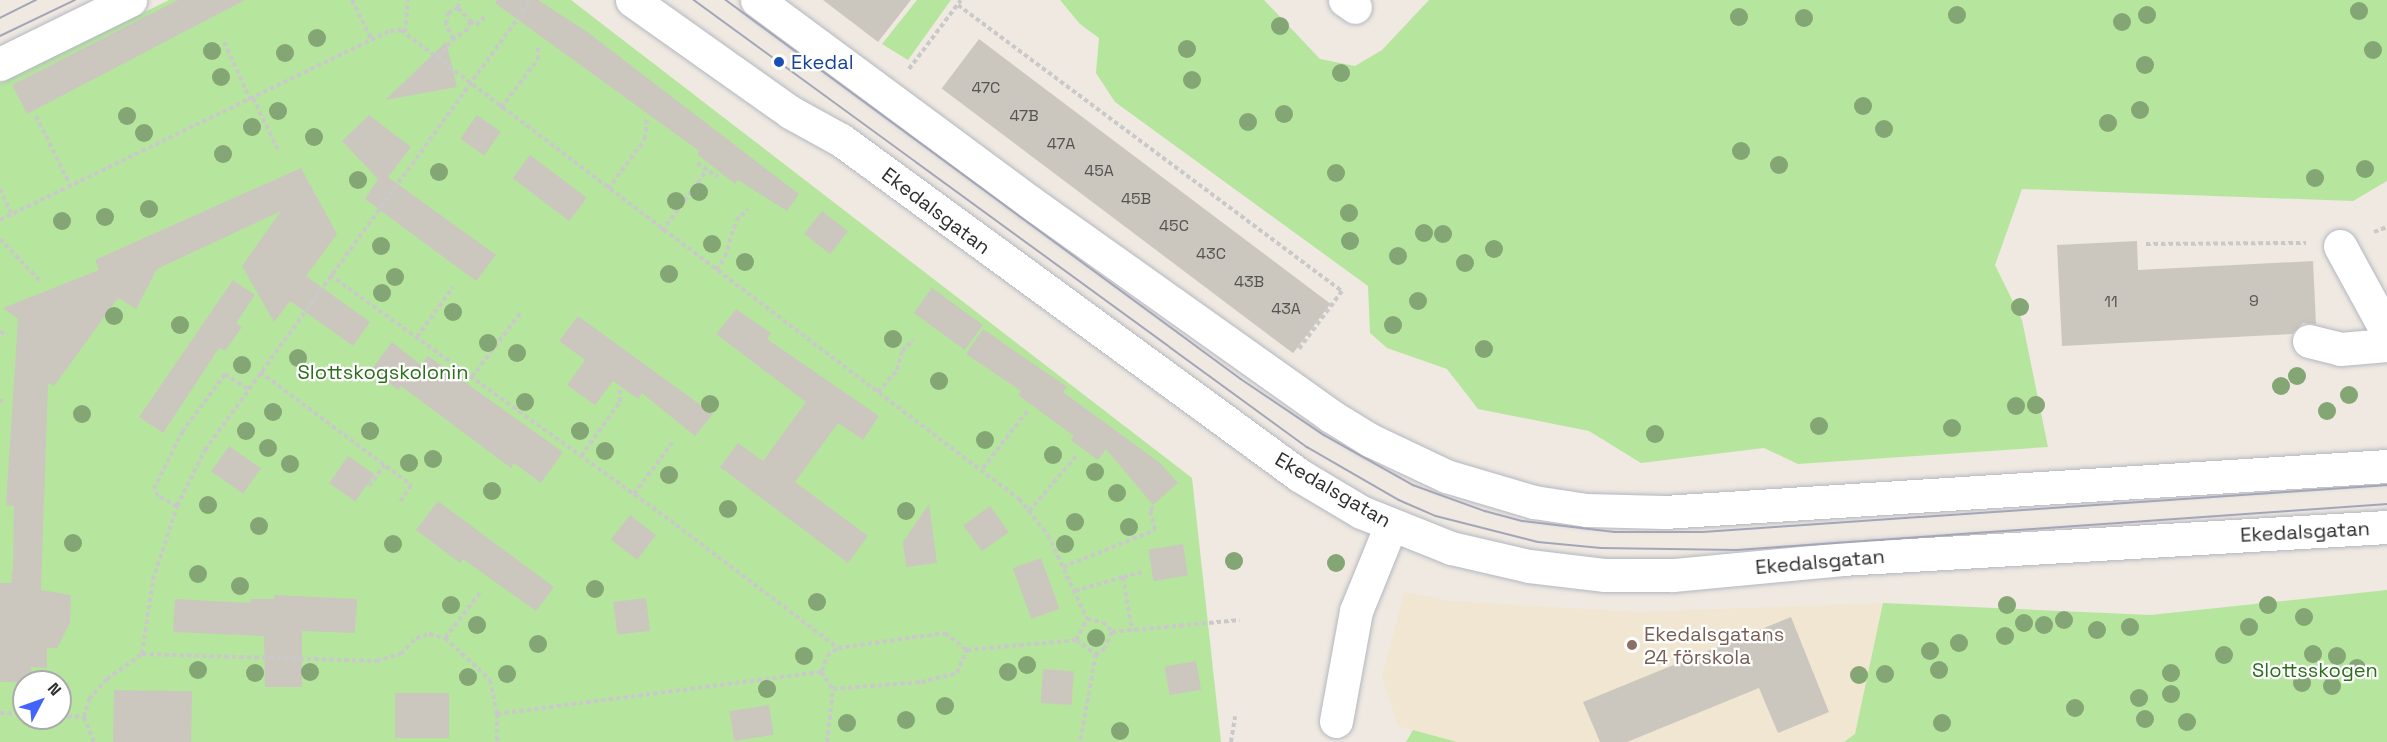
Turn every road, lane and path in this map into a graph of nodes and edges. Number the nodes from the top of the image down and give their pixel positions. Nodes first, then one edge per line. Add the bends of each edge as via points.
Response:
1 (130, 0) edge
2 (352, 0) edge
3 (408, 0) edge
4 (459, 0) edge
5 (531, 0) edge
6 (632, 0) edge
7 (757, 0) edge
8 (962, 0) edge
9 (958, 5) junction
10 (458, 8) junction
11 (487, 15) dead end
12 (470, 21) junction
13 (405, 32) junction
14 (453, 39) junction
15 (372, 40) junction
16 (225, 42) dead end
17 (538, 48) dead end
18 (438, 58) junction
19 (0, 64) edge
20 (898, 66) dead end
21 (907, 72) junction
22 (916, 79) dead end
23 (469, 84) junction
24 (251, 98) junction
25 (501, 108) junction
26 (36, 116) dead end
27 (647, 118) dead end
28 (278, 150) dead end
29 (697, 163) dead end
30 (707, 170) junction
31 (718, 177) dead end
32 (70, 185) junction
33 (0, 189) edge
34 (608, 189) junction
35 (748, 209) dead end
36 (11, 213) junction
37 (0, 220) edge
38 (662, 231) junction
39 (0, 239) edge
40 (2146, 244) dead end
41 (2340, 246) joint
42 (716, 270) junction
43 (330, 275) junction
44 (39, 281) dead end
45 (453, 286) dead end
46 (521, 312) dead end
47 (0, 332) edge
48 (2387, 332) edge
49 (8, 334) dead end
50 (417, 338) junction
51 (914, 339) dead end
52 (2309, 341) dead end
53 (2387, 345) edge
54 (1293, 357) dead end
55 (260, 372) junction
56 (472, 377) junction
57 (248, 389) junction
58 (620, 390) dead end
59 (878, 392) junction
60 (1028, 410) dead end
61 (672, 443) dead end
62 (1077, 455) dead end
63 (581, 456) junction
64 (385, 465) junction
65 (2387, 466) edge
66 (983, 468) junction
67 (369, 486) dead end
68 (634, 494) junction
69 (400, 502) dead end
70 (177, 506) junction
71 (1155, 506) dead end
72 (1029, 511) junction
73 (1391, 525) junction
74 (2387, 527) edge
75 (1063, 567) junction
76 (1142, 572) dead end
77 (1123, 577) junction
78 (1075, 591) junction
79 (480, 593) dead end
80 (1087, 618) junction
81 (1239, 620) dead end
82 (1132, 630) junction
83 (1112, 632) junction
84 (445, 638) junction
85 (1076, 640) junction
86 (838, 648) junction
87 (967, 650) junction
88 (142, 654) junction
89 (1096, 654) junction
90 (821, 672) junction
91 (833, 689) junction
92 (498, 714) junction
93 (72, 716) edge
94 (1235, 716) dead end
95 (84, 717) junction
96 (1336, 722) dead end
97 (94, 742) edge
98 (497, 742) edge
99 (827, 742) edge
100 (1080, 742) edge
101 (1231, 742) edge

1 - 19 street
2 - 15 path
3 - 13 path
4 - 10 path
5 - 23 path
6 - 73 street, Ekedalsgatan via 790,112 842,140 1299,475
7 - 65 street via 1313,405 1416,463 1534,502 1586,510 1664,512
8 - 9 path
9 - 21 path
9 - 54 path via 1342,291
10 - 12 path
10 - 14 path via 448,13 446,24
11 - 12 path via 476,25
12 - 14 path via 468,29
13 - 15 path via 390,31
13 - 18 path
14 - 18 path
15 - 24 path
16 - 24 path
17 - 25 path via 537,59
18 - 23 path
20 - 21 path
21 - 22 path
23 - 25 path
23 - 43 path
24 - 28 path
24 - 32 path
25 - 34 path
26 - 32 path
27 - 34 path via 645,139
29 - 30 path
30 - 31 path
30 - 38 path
32 - 36 path
33 - 36 path
34 - 38 path
35 - 42 path via 736,221 725,257
36 - 37 path
38 - 42 path
39 - 44 path
40 - 41 path via 2284,241
41 - 48 street
42 - 59 path
43 - 50 path
43 - 55 path
45 - 50 path
46 - 56 path
47 - 49 path
50 - 56 path
51 - 59 path via 902,351 897,370
52 - 53 street via 2340,349
55 - 57 path
55 - 64 path
56 - 63 path
57 - 70 path via 205,450
57 - 70 path via 225,374 182,432 154,489 158,496
58 - 63 path via 620,402
59 - 66 path
60 - 66 path
61 - 68 path
62 - 72 path
63 - 68 path
64 - 67 path
64 - 69 path via 411,484
66 - 72 path
68 - 86 path
70 - 88 path via 153,580
71 - 75 path via 1150,510 1155,530
72 - 75 path via 1048,535
73 - 74 street, Ekedalsgatan via 1451,548 1518,564 1605,575 1673,575 1842,559
73 - 96 street via 1367,576 1351,627
75 - 78 path
76 - 77 path
77 - 78 path
77 - 82 path
78 - 80 path
79 - 84 path
80 - 83 path via 1103,621
80 - 85 path
81 - 82 path
82 - 83 path
83 - 89 path via 1105,648
84 - 88 path via 429,634 416,638 401,654 376,661
84 - 92 path via 490,680
85 - 87 path
85 - 89 path
86 - 87 path via 945,633
86 - 90 path via 827,656
87 - 91 path via 957,673 863,690
88 - 95 path via 88,699
89 - 100 path
90 - 91 path
90 - 92 path
91 - 99 path
92 - 98 path
93 - 95 path
94 - 101 path
95 - 97 path

